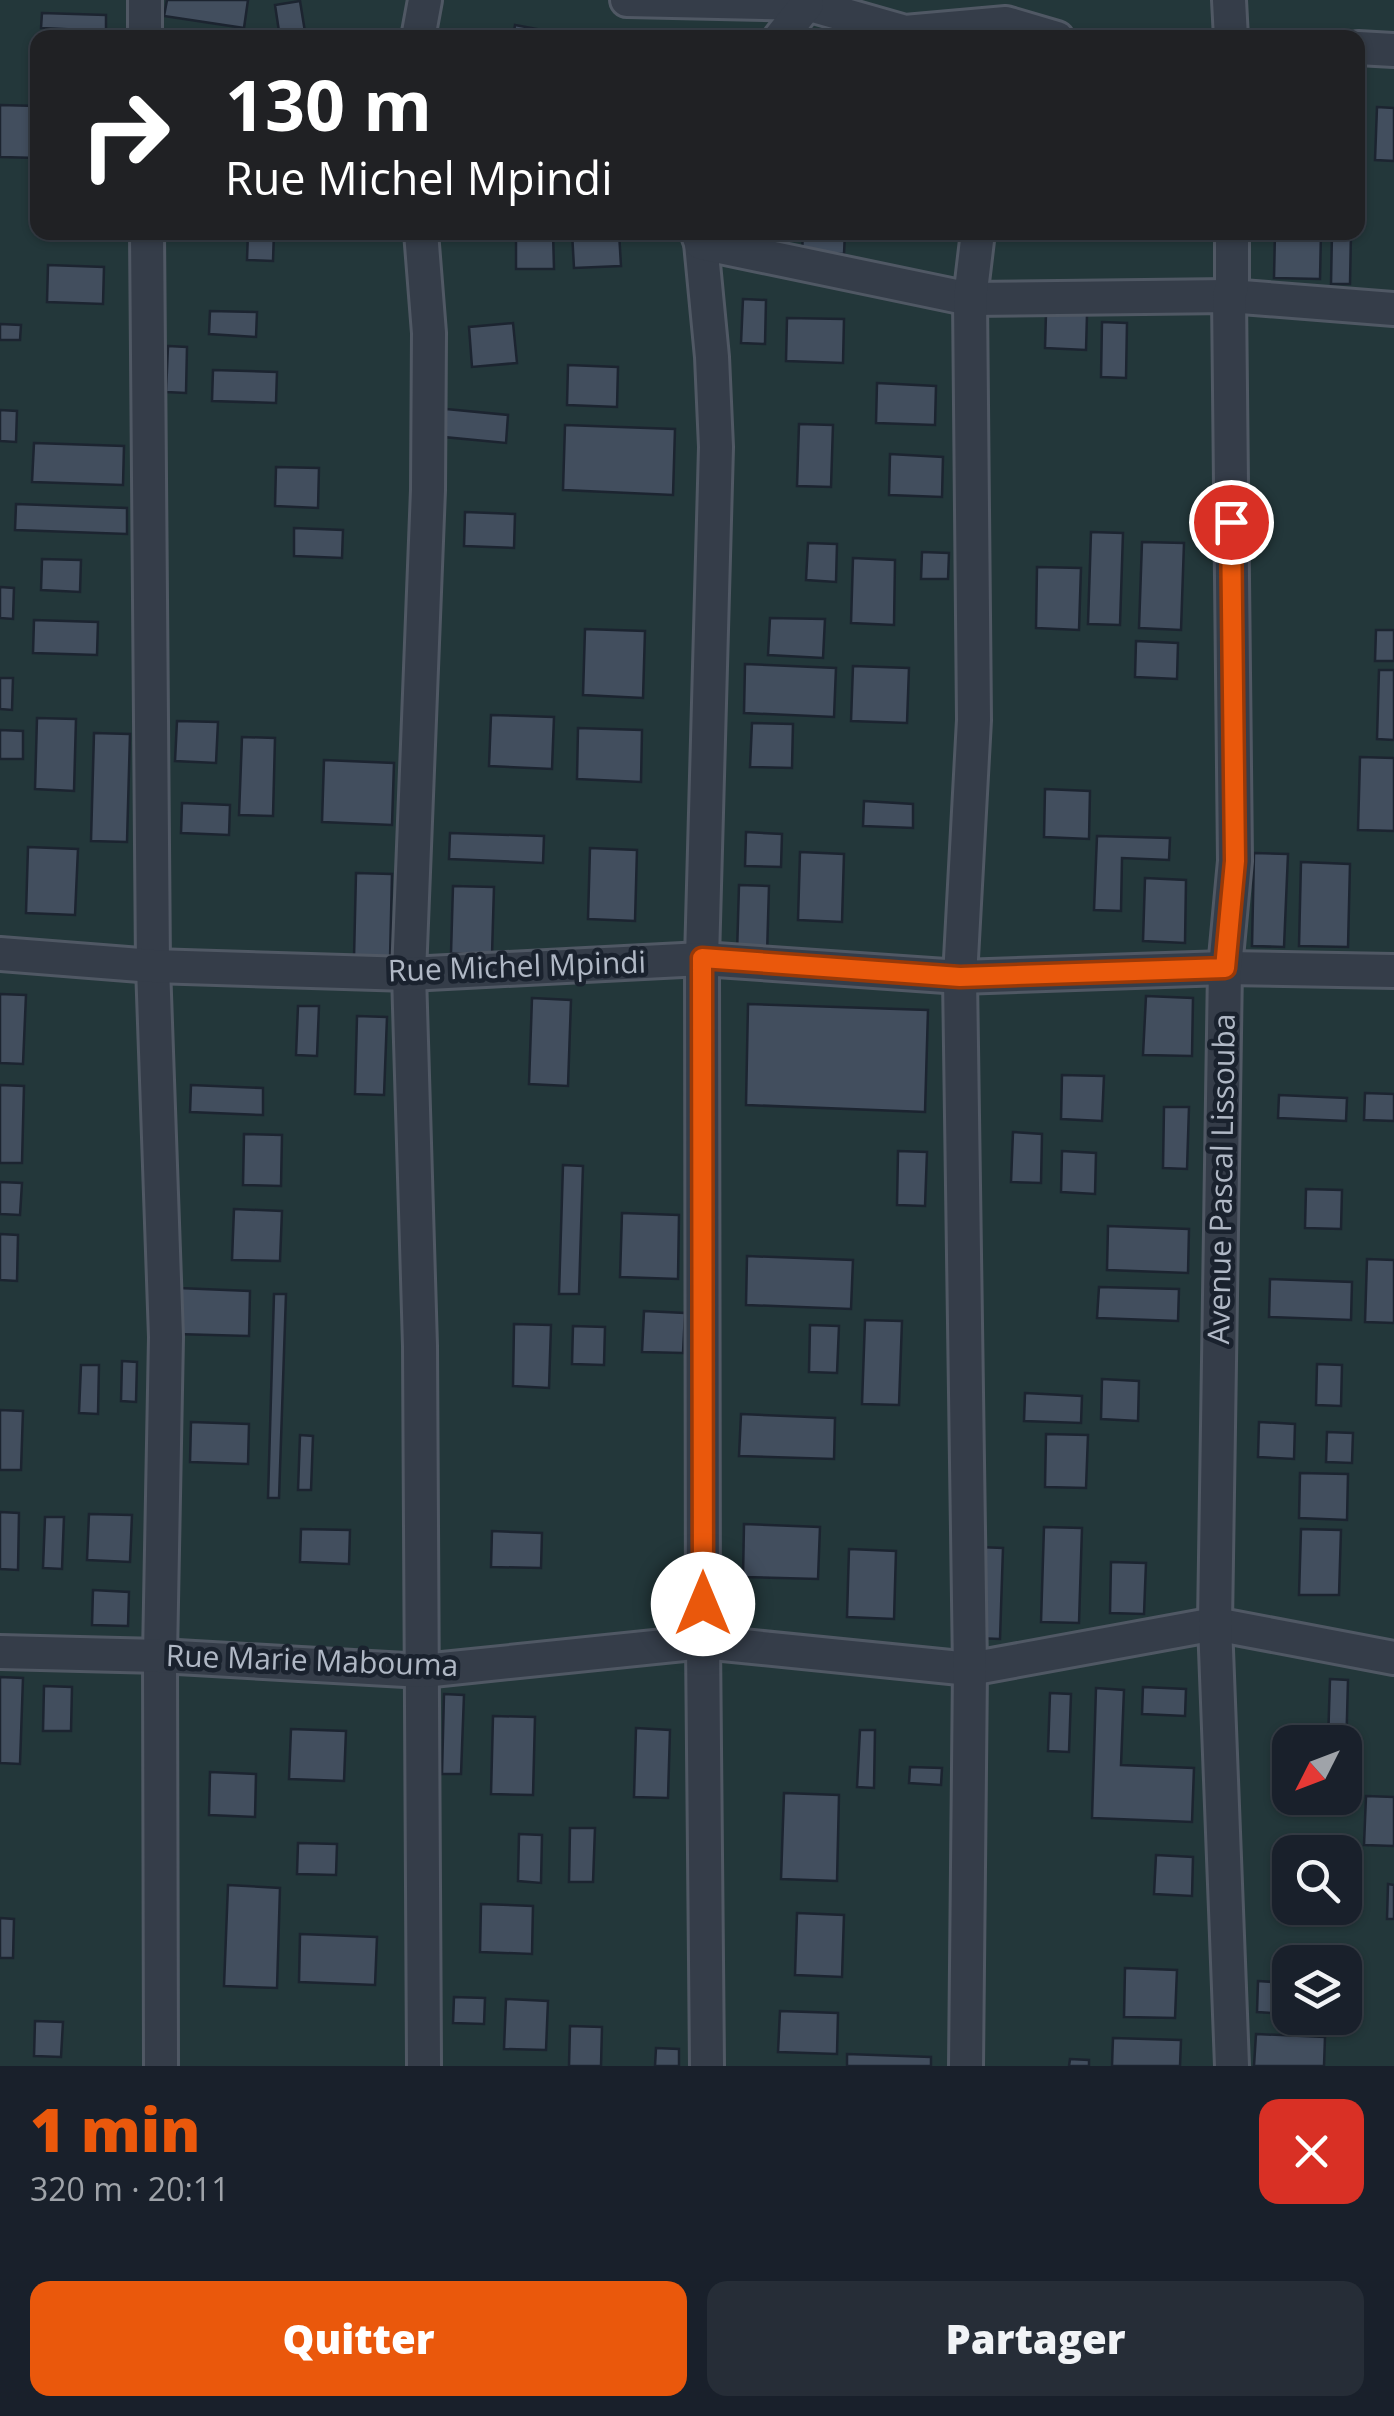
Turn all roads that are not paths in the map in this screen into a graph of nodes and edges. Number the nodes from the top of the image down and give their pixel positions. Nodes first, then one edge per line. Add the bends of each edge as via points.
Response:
1 (145, 0) edge
2 (424, 0) edge
3 (627, 0) edge
4 (1229, 0) edge
5 (807, 4) junction
6 (145, 30) edge
7 (419, 30) edge
8 (786, 30) edge
9 (898, 30) edge
10 (1230, 30) edge
11 (1365, 48) edge
12 (1394, 50) edge
13 (147, 240) edge
14 (423, 240) edge
15 (699, 240) edge
16 (708, 240) edge
17 (977, 240) edge
18 (1232, 240) edge
19 (1229, 296) junction
20 (970, 299) junction
21 (1394, 309) edge
22 (0, 954) edge
23 (702, 958) junction
24 (153, 966) junction
25 (1225, 968) junction
26 (1394, 972) edge
27 (409, 974) junction
28 (960, 977) junction
29 (1215, 1624) junction
30 (703, 1642) junction
31 (0, 1652) edge
32 (160, 1656) junction
33 (1394, 1658) edge
34 (970, 1669) junction
35 (423, 1670) junction
36 (161, 2066) edge
37 (424, 2066) edge
38 (708, 2066) edge
39 (966, 2066) edge
40 (1232, 2066) edge

1 - 6 street
2 - 7 street
3 - 5 street
4 - 10 street
5 - 8 street
5 - 9 street
11 - 12 street
13 - 24 street
14 - 27 street via 428,490
15 - 23 street via 716,447
16 - 20 street
17 - 20 street
18 - 19 street, Avenue Pascal Lissouba
19 - 20 street
19 - 21 street
19 - 25 street, Avenue Pascal Lissouba via 1235,861
20 - 28 street via 974,720
22 - 24 street, Rue Michel Mpindi
23 - 27 street, Rue Michel Mpindi
23 - 28 street, Rue Michel Mpindi
23 - 30 street
24 - 27 street, Rue Michel Mpindi
24 - 32 street via 166,1336
25 - 26 street, Rue Michel Mpindi
25 - 28 street, Rue Michel Mpindi
25 - 29 street, Avenue Pascal Lissouba
27 - 35 street
28 - 34 street
29 - 33 street, Rue Marie Mabouma
29 - 34 street, Rue Marie Mabouma
29 - 40 street, Avenue Pascal Lissouba
30 - 34 street, Rue Marie Mabouma
30 - 35 street, Rue Marie Mabouma
30 - 38 street
31 - 32 street, Rue Marie Mabouma
32 - 35 street, Rue Marie Mabouma
32 - 36 street
34 - 39 street
35 - 37 street

